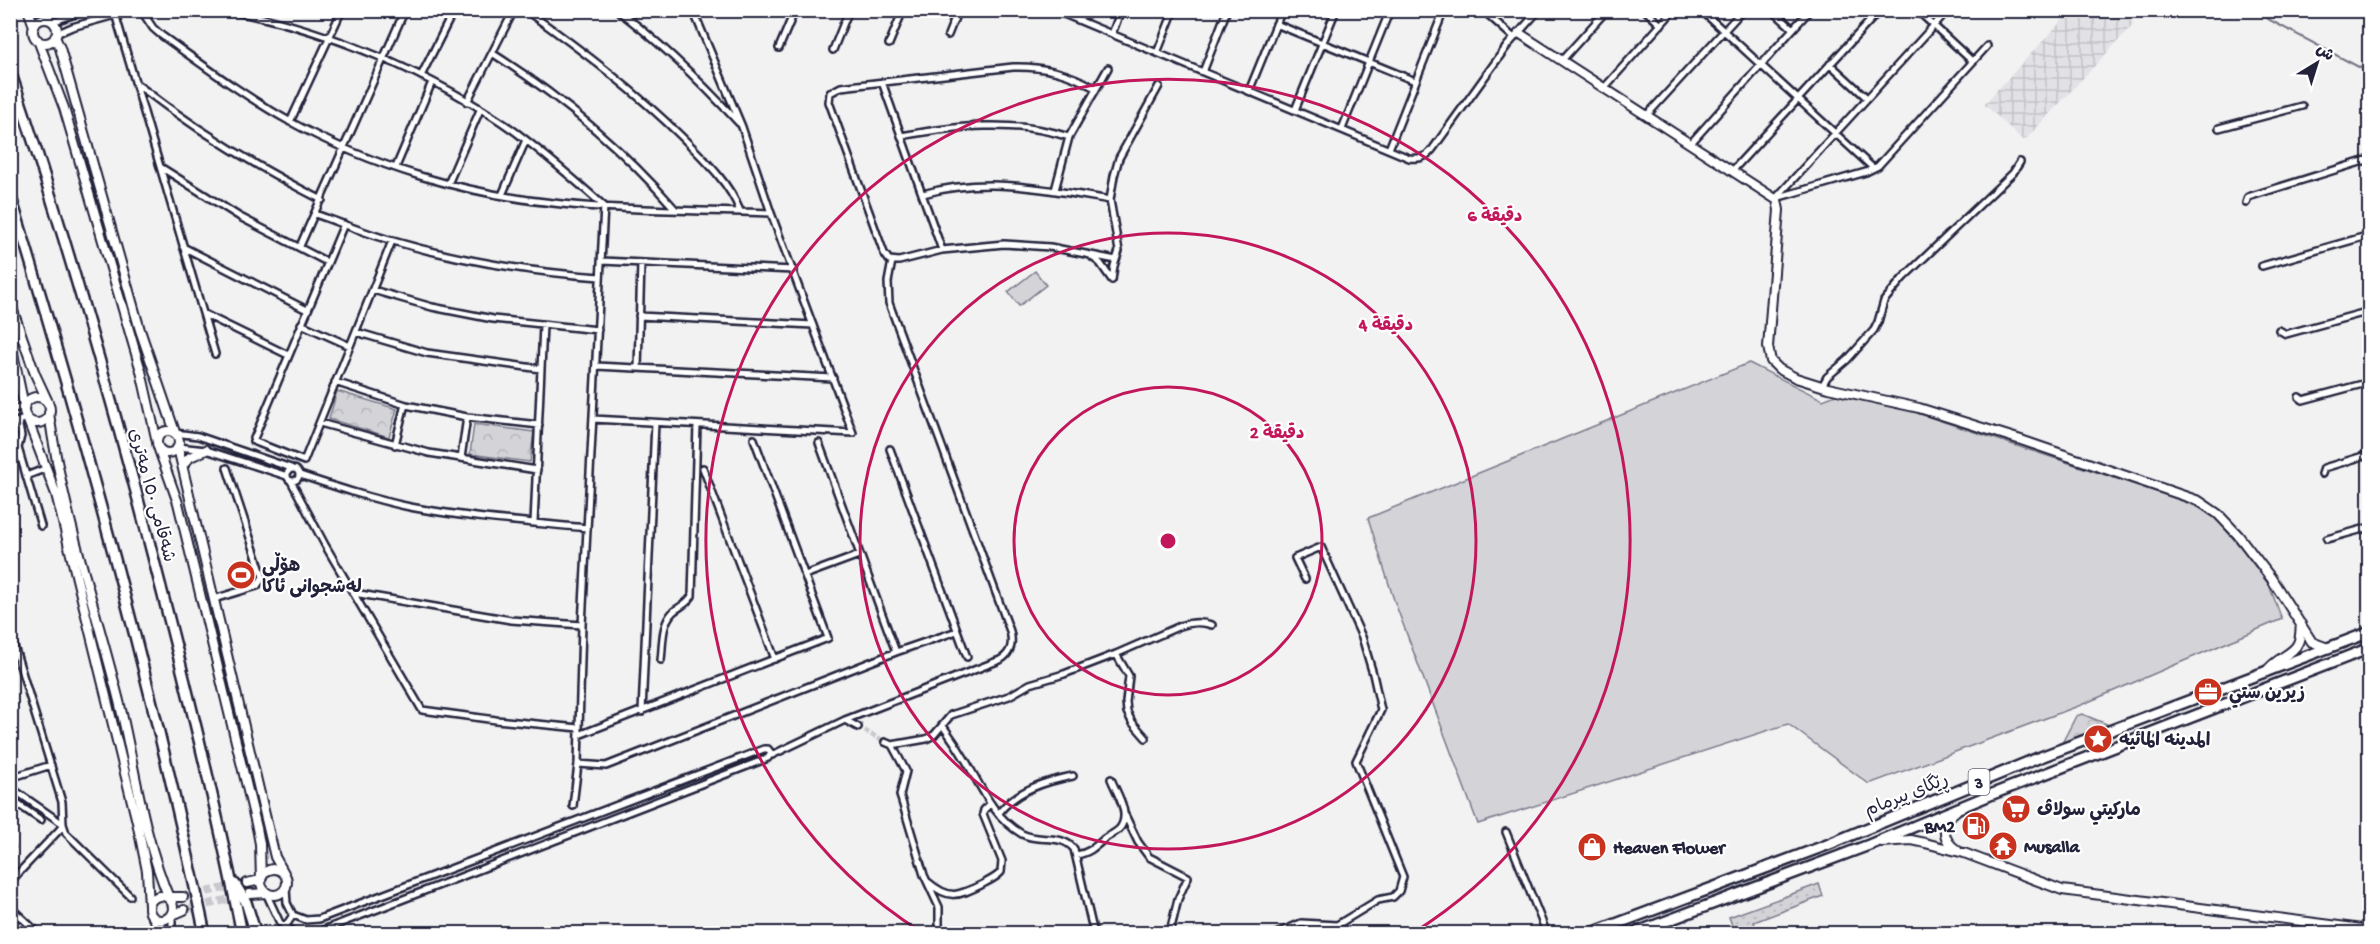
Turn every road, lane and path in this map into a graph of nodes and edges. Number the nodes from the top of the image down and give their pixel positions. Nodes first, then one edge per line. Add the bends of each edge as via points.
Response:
1 (28, 10) edge
2 (48, 10) edge
3 (87, 10) edge
4 (133, 10) edge
5 (141, 10) edge
6 (224, 10) edge
7 (342, 10) edge
8 (405, 10) edge
9 (454, 10) edge
10 (514, 10) edge
11 (525, 10) edge
12 (617, 10) edge
13 (693, 10) edge
14 (795, 10) edge
15 (849, 10) edge
16 (903, 10) edge
17 (958, 10) edge
18 (1054, 10) edge
19 (1121, 10) edge
20 (1174, 10) edge
21 (1227, 10) edge
22 (1282, 10) edge
23 (1336, 10) edge
24 (1390, 10) edge
25 (1444, 10) edge
26 (1483, 10) edge
27 (1539, 10) edge
28 (1607, 10) edge
29 (1645, 10) edge
30 (1674, 10) edge
31 (1701, 10) edge
32 (1743, 10) edge
33 (1772, 10) edge
34 (1810, 10) edge
35 (1880, 10) edge
36 (1917, 10) edge
37 (1948, 10) edge
38 (115, 13) edge
39 (1065, 13) edge
40 (51, 21) junction
41 (1276, 24) junction
42 (1661, 25) junction
43 (34, 26) junction
44 (1934, 26) junction
45 (1793, 29) junction
46 (1724, 31) junction
47 (1112, 34) junction
48 (55, 35) junction
49 (948, 35) dead end
50 (1517, 35) junction
51 (329, 38) junction
52 (38, 40) junction
53 (1323, 42) junction
54 (889, 44) dead end
55 (1987, 46) dead end
56 (779, 48) dead end
57 (832, 50) dead end
58 (492, 52) junction
59 (1157, 53) junction
60 (384, 59) junction
61 (1562, 60) junction
62 (1972, 61) junction
63 (1369, 63) junction
64 (1760, 64) junction
65 (1830, 64) junction
66 (1108, 68) dead end
67 (10, 71) edge
68 (1203, 72) junction
69 (421, 76) junction
70 (1416, 81) junction
71 (432, 82) junction
72 (882, 82) junction
73 (137, 84) junction
74 (1159, 86) dead end
75 (1095, 88) junction
76 (1604, 88) junction
77 (1250, 91) junction
78 (1867, 99) junction
79 (1798, 100) junction
80 (467, 102) junction
81 (2302, 106) dead end
82 (480, 110) junction
83 (1295, 110) junction
84 (1647, 115) junction
85 (290, 122) junction
86 (742, 127) junction
87 (2219, 128) dead end
88 (1342, 129) junction
89 (1836, 134) junction
90 (901, 136) junction
91 (1069, 137) junction
92 (526, 140) junction
93 (1691, 143) junction
94 (345, 149) junction
95 (1389, 149) junction
96 (2370, 159) edge
97 (2020, 162) dead end
98 (396, 167) junction
99 (162, 168) junction
100 (1873, 168) junction
101 (1733, 170) junction
102 (448, 184) junction
103 (1055, 190) junction
104 (10, 194) edge
105 (922, 194) junction
106 (502, 195) junction
107 (1776, 198) junction
108 (322, 200) junction
109 (1110, 200) junction
110 (2246, 203) dead end
111 (604, 206) junction
112 (675, 209) junction
113 (740, 211) junction
114 (315, 213) junction
115 (771, 213) junction
116 (344, 224) junction
117 (2370, 235) edge
118 (392, 241) junction
119 (300, 246) junction
120 (183, 247) junction
121 (942, 250) junction
122 (1086, 253) junction
123 (1116, 260) junction
124 (602, 261) junction
125 (892, 261) junction
126 (327, 262) junction
127 (641, 263) junction
128 (2262, 266) dead end
129 (794, 270) junction
130 (600, 277) junction
131 (373, 290) junction
132 (10, 302) edge
133 (307, 310) junction
134 (2370, 311) edge
135 (204, 314) junction
136 (639, 316) junction
137 (301, 324) junction
138 (543, 325) junction
139 (813, 325) junction
140 (598, 330) junction
141 (2279, 330) dead end
142 (356, 332) junction
143 (10, 339) edge
144 (350, 346) junction
145 (215, 354) dead end
146 (288, 356) junction
147 (596, 366) junction
148 (541, 369) junction
149 (638, 369) junction
150 (833, 378) junction
151 (335, 382) junction
152 (2370, 382) edge
153 (1822, 386) junction
154 (2299, 397) dead end
155 (48, 402) junction
156 (406, 405) junction
157 (24, 406) junction
158 (10, 410) edge
159 (50, 413) junction
160 (467, 417) junction
161 (27, 418) junction
162 (593, 419) junction
163 (18, 422) junction
164 (320, 423) junction
165 (655, 423) junction
166 (10, 424) edge
167 (539, 425) junction
168 (697, 425) junction
169 (175, 432) junction
170 (754, 439) dead end
171 (819, 443) dead end
172 (158, 444) junction
173 (395, 445) junction
174 (178, 448) junction
175 (890, 449) dead end
176 (207, 450) junction
177 (2370, 454) edge
178 (461, 458) junction
179 (183, 465) junction
180 (47, 468) junction
181 (227, 468) dead end
182 (291, 468) junction
183 (703, 468) dead end
184 (537, 470) junction
185 (2322, 474) dead end
186 (300, 475) junction
187 (26, 476) junction
188 (289, 479) junction
189 (534, 523) junction
190 (41, 526) dead end
191 (2370, 527) edge
192 (587, 528) junction
193 (2327, 539) dead end
194 (859, 555) junction
195 (805, 575) junction
196 (1305, 579) dead end
197 (354, 593) junction
198 (214, 599) junction
199 (2301, 624) junction
200 (1212, 625) dead end
201 (582, 626) junction
202 (957, 631) junction
203 (2370, 632) edge
204 (10, 633) edge
205 (2328, 648) junction
206 (2370, 648) edge
207 (896, 652) junction
208 (1116, 654) junction
209 (967, 657) dead end
210 (775, 659) junction
211 (661, 660) dead end
212 (2266, 672) junction
213 (642, 712) junction
214 (845, 720) junction
215 (943, 726) junction
216 (858, 727) tunnel mouth
217 (579, 728) junction
218 (579, 735) junction
219 (1146, 738) dead end
220 (885, 742) tunnel mouth
221 (892, 745) junction
222 (2072, 745) junction
223 (772, 755) junction
224 (2083, 759) junction
225 (578, 764) junction
226 (51, 765) junction
227 (696, 775) junction
228 (1073, 776) dead end
229 (10, 778) edge
230 (1111, 779) dead end
231 (699, 784) junction
232 (10, 787) edge
233 (10, 800) edge
234 (990, 804) junction
235 (573, 806) dead end
236 (1962, 806) junction
237 (999, 813) junction
238 (1125, 815) junction
239 (41, 820) dead end
240 (573, 820) junction
241 (63, 825) junction
242 (576, 832) junction
243 (1506, 832) dead end
244 (1869, 845) junction
245 (1964, 853) junction
246 (1076, 855) junction
247 (284, 873) junction
248 (1746, 876) junction
249 (232, 879) junction
250 (261, 880) junction
251 (927, 881) junction
252 (10, 882) edge
253 (247, 883) tunnel mouth
254 (286, 889) junction
255 (1751, 890) junction
256 (266, 893) junction
257 (250, 894) tunnel mouth
258 (130, 896) dead end
259 (183, 897) tunnel mouth
260 (168, 898) junction
261 (11, 909) edge
262 (150, 910) junction
263 (184, 910) tunnel mouth
264 (171, 914) junction
265 (293, 915) junction
266 (285, 930) edge
267 (2370, 930) edge
268 (39, 933) edge
269 (160, 933) edge
270 (172, 933) edge
271 (205, 933) edge
272 (242, 933) edge
273 (256, 933) edge
274 (297, 933) edge
275 (313, 933) edge
276 (939, 933) edge
277 (1094, 933) edge
278 (1167, 933) edge
279 (1276, 933) edge
280 (1547, 933) edge
281 (1589, 933) edge
282 (1632, 933) edge

1 - 43 street
2 - 40 street
3 - 40 street
4 - 38 street
5 - 85 street via 161,35
6 - 51 street
7 - 51 street
8 - 60 street
9 - 69 street
10 - 58 street
11 - 113 street via 620,79 661,116 735,197
12 - 86 street via 705,86
13 - 86 street
14 - 56 street
15 - 57 street
16 - 54 street
17 - 49 street
18 - 39 street
19 - 47 street
20 - 59 street
21 - 68 street
22 - 41 street
23 - 53 street
24 - 63 street
25 - 70 street
26 - 50 street
27 - 50 street
28 - 61 street
29 - 42 street
30 - 42 street
31 - 46 street
32 - 46 street
33 - 45 street
34 - 45 street
35 - 65 street
36 - 44 street
37 - 44 street
38 - 48 street
38 - 73 street
39 - 47 street
40 - 43 street via 41,20
40 - 48 street
41 - 53 street
41 - 77 street
42 - 76 street
43 - 52 street
44 - 62 street
44 - 78 street
45 - 64 street
46 - 64 street
46 - 84 street
47 - 59 street
48 - 52 street via 47,42
48 - 169 street via 140,330
50 - 61 street
50 - 95 street via 1428,155 1409,158
51 - 60 street
51 - 85 street
52 - 172 street via 64,108 141,372
53 - 63 street
53 - 83 street
55 - 62 street
58 - 80 street
58 - 112 street via 581,116 645,174
59 - 68 street
60 - 69 street
60 - 94 street
61 - 76 street
62 - 100 street
63 - 70 street
63 - 88 street
64 - 79 street
64 - 93 street
65 - 78 street
65 - 79 street
66 - 75 street
67 - 249 highway, شەقامی ١٥٠ مەتری via 110,398 186,682
68 - 77 street
69 - 71 street
70 - 95 street
71 - 80 street
71 - 98 street
72 - 75 street via 1026,67 1057,71
72 - 90 street
72 - 125 street via 837,88 830,93 829,102 884,253
73 - 99 street
73 - 108 street via 240,157
74 - 109 street via 1119,158
75 - 91 street
76 - 84 street
77 - 83 street
78 - 89 street
79 - 89 street
79 - 101 street
80 - 82 street
81 - 87 street
82 - 92 street
82 - 102 street
83 - 88 street
84 - 93 street
85 - 94 street
86 - 115 street
88 - 95 street
89 - 100 street
89 - 107 street
90 - 91 street via 1008,126
90 - 105 street
91 - 103 street
92 - 106 street
92 - 111 street
93 - 101 street
94 - 98 street
94 - 108 street
96 - 110 street via 2248,197
97 - 153 street via 1903,278 1888,295 1874,330
98 - 102 street
99 - 119 street via 240,217
99 - 120 street
100 - 107 street
101 - 107 street
102 - 106 street
103 - 105 street via 999,184
103 - 109 street
104 - 271 highway via 126,596
105 - 121 street
106 - 111 street
107 - 153 street via 1779,210 1769,358 1783,372
108 - 114 street
109 - 123 street via 1119,251
111 - 112 street
111 - 124 street
112 - 113 street
113 - 115 street
114 - 116 street
114 - 119 street
115 - 129 street
116 - 118 street
116 - 126 street
117 - 128 street
118 - 130 street via 492,265
118 - 131 street
119 - 126 street
120 - 133 street
120 - 135 street
121 - 122 street via 1004,244
121 - 125 street
122 - 123 street
122 - 123 street via 1100,263 1112,280
124 - 127 street
124 - 130 street
125 - 214 street via 889,303 1011,631 1011,644 1010,652 1000,660
126 - 133 street
127 - 129 street
127 - 136 street
129 - 139 street
130 - 140 street
131 - 138 street via 432,307
131 - 142 street
132 - 155 street via 34,374
133 - 137 street
134 - 141 street via 2286,334
135 - 145 street
135 - 146 street
136 - 139 street
136 - 149 street
137 - 144 street
137 - 146 street
138 - 140 street
138 - 148 street
139 - 150 street
140 - 147 street
142 - 144 street
142 - 148 street via 428,353
143 - 157 street
144 - 151 street
146 - 164 street via 253,441 304,462
147 - 149 street
147 - 162 street
148 - 167 street
149 - 150 street
150 - 168 street via 853,433
151 - 156 street
151 - 164 street
152 - 154 street via 2303,400
153 - 199 street via 1919,408 2199,501 2238,535
155 - 157 street via 33,397
155 - 159 street
156 - 160 street
156 - 173 street
157 - 158 street
157 - 161 street
159 - 161 street via 42,422
159 - 260 street via 64,491
160 - 167 street
160 - 178 street
161 - 163 street
161 - 180 street
162 - 165 street
162 - 192 street
163 - 166 street
163 - 187 street via 18,448
164 - 173 street
165 - 168 street
165 - 213 street
167 - 184 street
168 - 211 street via 692,596 667,621
169 - 172 street via 164,431
169 - 174 street
169 - 182 street via 193,434
170 - 195 street
171 - 194 street
172 - 174 street via 166,453
172 - 250 street via 178,503 257,828
173 - 178 street
174 - 176 street
174 - 179 street
175 - 202 street
176 - 179 street via 194,454
176 - 188 street
177 - 185 street via 2324,468
178 - 184 street
179 - 198 street
180 - 187 street
180 - 262 street via 137,822
181 - 198 street via 263,577 257,586
182 - 186 street
182 - 188 street via 287,472
183 - 210 street
184 - 189 street
186 - 188 street via 297,480
186 - 189 street via 409,506
187 - 190 street
188 - 197 street
189 - 192 street
191 - 193 street
192 - 201 street
194 - 195 street
194 - 207 street
195 - 210 street via 828,638
196 - 279 street via 1295,558 1322,547 1362,637 1373,674 1381,710 1356,761 1403,877 1393,897 1378,900 1337,925 1301,923
197 - 201 street via 511,620
197 - 217 street via 422,710
198 - 247 street via 275,857
199 - 205 street via 2312,642
199 - 212 street via 2296,648 2272,662
200 - 208 street via 1191,622
201 - 217 street
202 - 207 street
202 - 209 street
203 - 205 highway, ڕێگای پیرمام / 3
204 - 226 street
205 - 212 highway, ڕێگای پیرمام / 3
206 - 224 highway, ڕێگای پیرمام / 3
207 - 225 street via 606,766
208 - 215 street via 951,715
208 - 219 street via 1129,676 1127,712
210 - 213 street
212 - 222 highway, ڕێگای پیرمام / 3
213 - 218 street
214 - 216 street
214 - 223 street
215 - 221 street via 926,740
215 - 234 street
217 - 218 street
218 - 225 street
220 - 221 street
221 - 251 street via 906,771 900,795
222 - 224 highway
222 - 248 highway, ڕێگای پیرمام / 3
223 - 227 street via 764,749
223 - 231 street
224 - 236 highway, ڕێگای پیرمام / 3
225 - 235 street
226 - 229 street
226 - 241 street via 62,802
227 - 231 street
227 - 240 street
228 - 237 street via 1043,782 1011,799
230 - 238 street
231 - 242 street
232 - 241 street
233 - 239 street
234 - 237 street
234 - 251 street via 983,814 1002,861 1001,872 959,895 937,890
236 - 244 highway, ڕێگای پیرمام / 3
236 - 245 street via 1951,814 1944,828 1948,842
237 - 246 street via 1023,834 1070,844
238 - 246 street via 1119,830 1086,854
238 - 278 street via 1149,857 1188,877
240 - 242 street
240 - 265 street via 319,919
241 - 252 street
241 - 258 street via 70,838
242 - 275 street
243 - 280 street
244 - 245 street via 1911,840
244 - 255 highway, ڕێگای پیرمام / 3
245 - 267 street via 2062,890
246 - 277 street
247 - 250 street via 272,869
247 - 254 street via 288,879
248 - 255 highway
248 - 281 highway, ڕێگای پیرمام / 3
249 - 272 highway, شەقامی ١٥٠ مەتری
249 - 273 highway via 246,902
250 - 253 street
250 - 256 street
251 - 276 street via 939,907
254 - 256 street via 277,896
254 - 265 street
255 - 282 highway, ڕێگای پیرمام / 3
256 - 257 street
256 - 266 street
259 - 260 street
260 - 262 street via 154,897
260 - 264 street
261 - 268 street
262 - 264 street via 157,919
262 - 269 street
263 - 264 street
264 - 270 street
265 - 266 street
266 - 274 street

